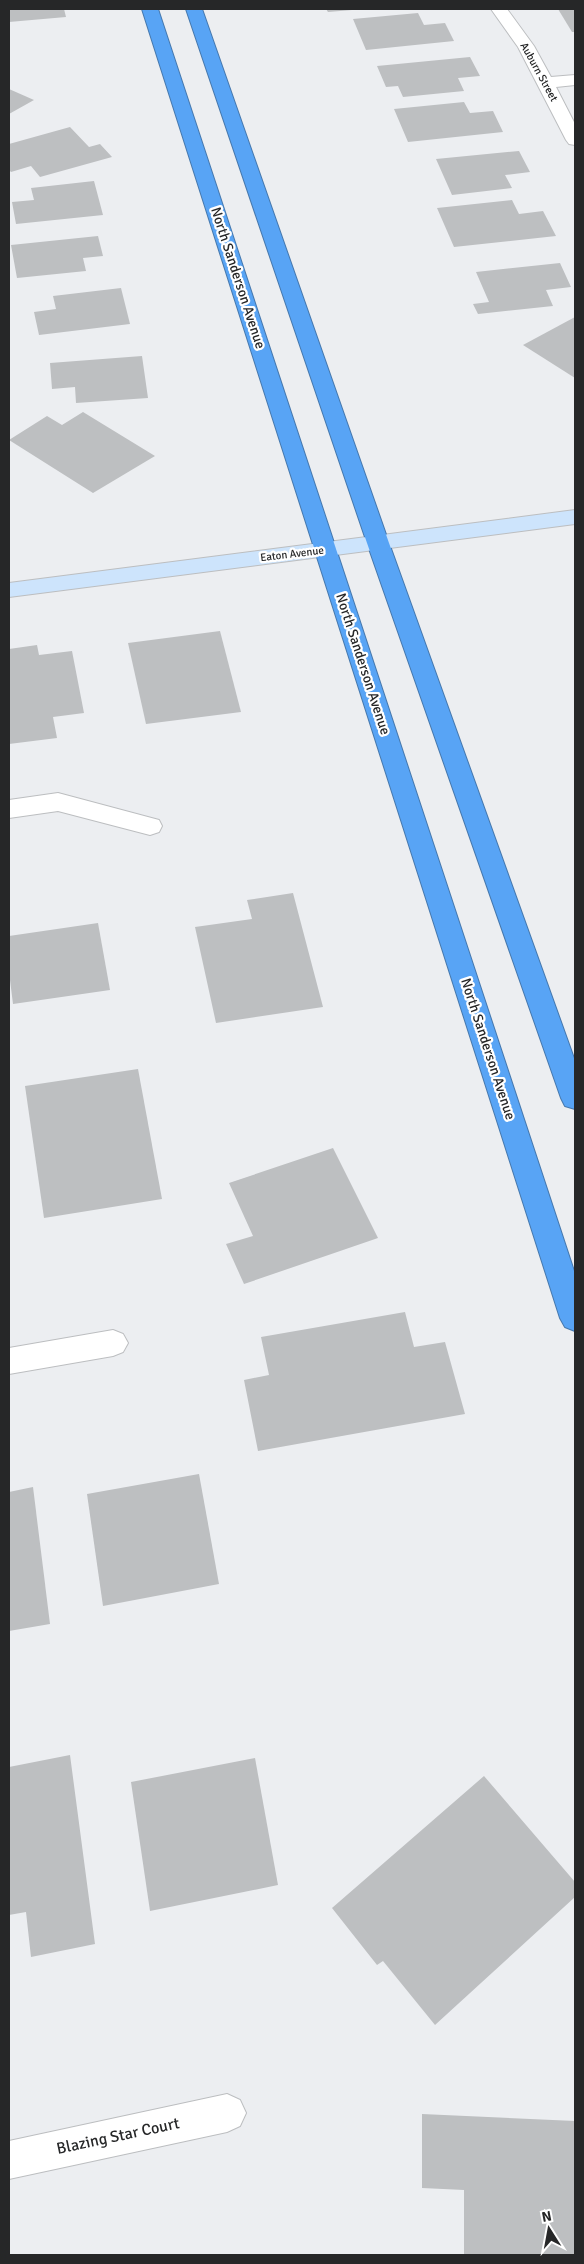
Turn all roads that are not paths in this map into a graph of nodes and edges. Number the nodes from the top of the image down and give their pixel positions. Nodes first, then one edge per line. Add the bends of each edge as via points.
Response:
1 (150, 9) edge
2 (194, 9) edge
3 (499, 9) edge
4 (575, 80) edge
5 (546, 83) junction
6 (575, 140) edge
7 (575, 517) edge
8 (378, 542) junction
9 (326, 550) junction
10 (9, 590) edge
11 (9, 809) edge
12 (150, 826) dead end
13 (575, 1098) edge
14 (575, 1318) edge
15 (113, 1343) dead end
16 (9, 1361) edge
17 (227, 2113) dead end
18 (9, 2160) edge

1 - 9 highway, North Sanderson Avenue
2 - 8 highway
3 - 5 street, Auburn Street via 526,46
4 - 5 street
5 - 6 street, Auburn Street
7 - 8 street, Eaton Avenue
8 - 9 street, Eaton Avenue
8 - 13 highway
9 - 10 street, Eaton Avenue
9 - 14 highway, North Sanderson Avenue
11 - 12 street via 58,802
15 - 16 street
17 - 18 street, Blazing Star Court

